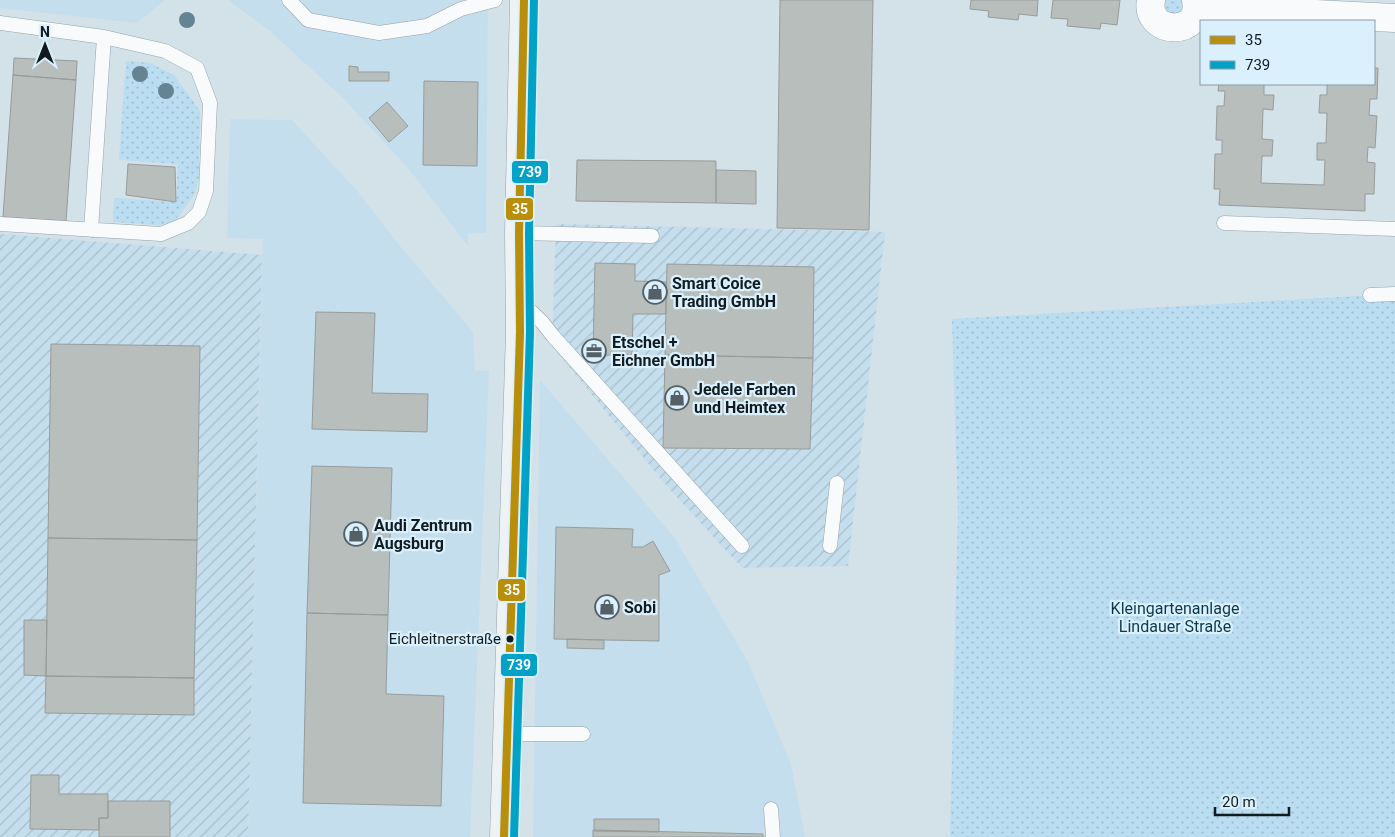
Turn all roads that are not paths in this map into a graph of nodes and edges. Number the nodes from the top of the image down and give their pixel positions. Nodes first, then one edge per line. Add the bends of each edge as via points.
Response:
1 (289, 0) edge
2 (495, 0) edge
3 (524, 0) edge
4 (1151, 0) edge
5 (1196, 4) edge
6 (461, 5) edge
7 (1395, 18) edge
8 (0, 23) edge
9 (104, 37) junction
10 (1224, 223) dead end
11 (0, 224) edge
12 (1395, 229) edge
13 (91, 230) junction
14 (519, 233) junction
15 (652, 236) dead end
16 (1395, 294) edge
17 (1370, 295) dead end
18 (519, 300) junction
19 (837, 483) dead end
20 (742, 546) dead end
21 (830, 546) dead end
22 (507, 734) junction
23 (583, 734) dead end
24 (771, 809) dead end
25 (504, 837) edge
26 (773, 837) edge

1 - 6 lane via 308,20 379,33 427,26
2 - 6 lane
3 - 14 main road
4 - 5 street via 1155,19 1175,28 1194,18
5 - 7 street
8 - 9 lane
9 - 13 lane
9 - 13 lane via 165,51 198,68 210,103 206,191 199,212 188,223 161,234
10 - 12 lane
11 - 13 lane
14 - 15 lane
14 - 18 main road
16 - 17 lane
18 - 20 lane
18 - 22 main road
19 - 21 lane
22 - 23 lane
22 - 25 main road
24 - 26 lane

